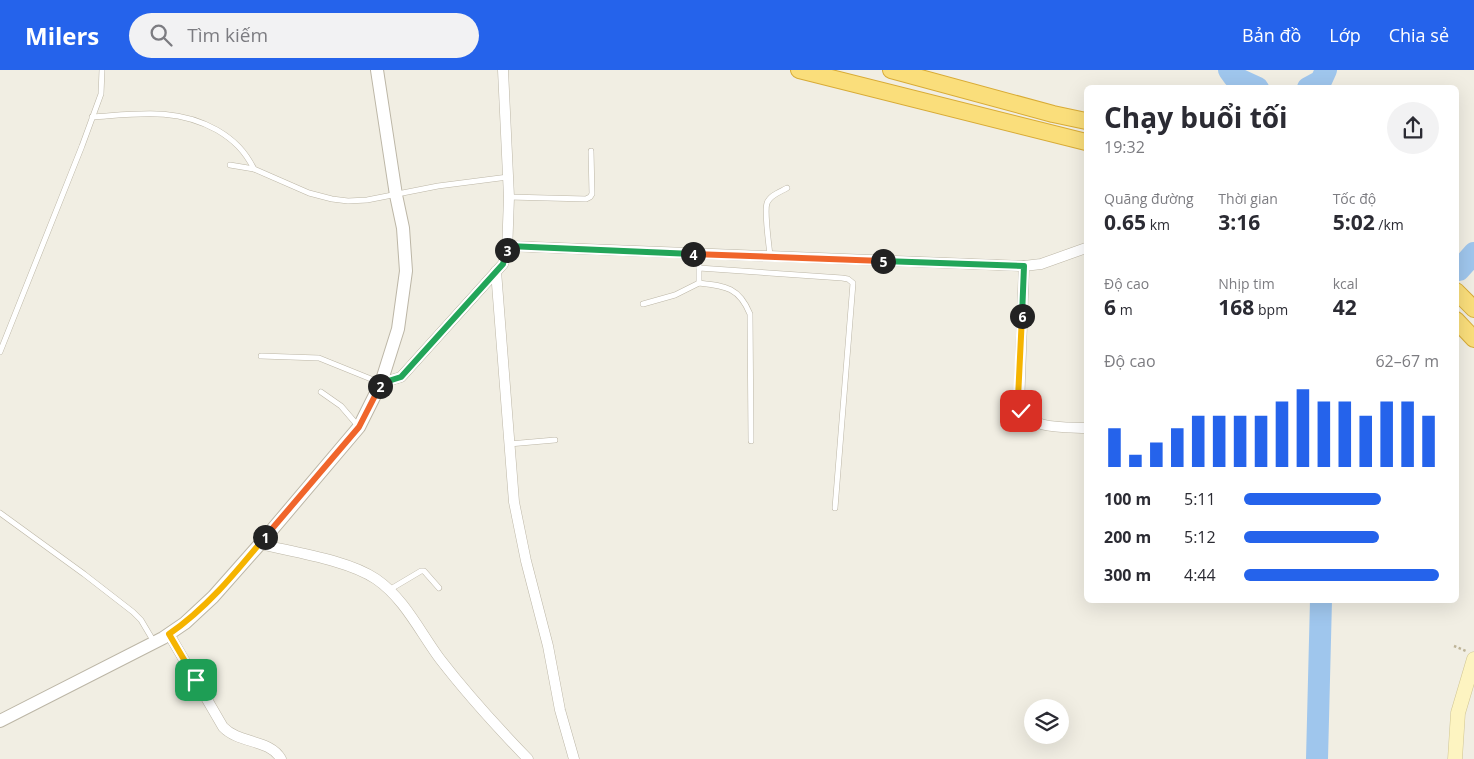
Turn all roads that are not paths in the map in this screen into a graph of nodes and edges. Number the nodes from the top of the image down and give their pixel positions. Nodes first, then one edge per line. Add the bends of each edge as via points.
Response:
1 (102, 70) edge
2 (377, 70) edge
3 (502, 70) edge
4 (799, 70) edge
5 (891, 70) edge
6 (92, 117) junction
7 (1084, 121) edge
8 (1084, 141) edge
9 (591, 151) dead end
10 (230, 165) dead end
11 (254, 169) junction
12 (508, 177) junction
13 (787, 188) dead end
14 (396, 195) junction
15 (509, 197) junction
16 (507, 246) junction
17 (1084, 249) edge
18 (699, 254) junction
19 (770, 257) junction
20 (1024, 266) junction
21 (699, 268) junction
22 (496, 271) junction
23 (699, 283) junction
24 (1459, 294) edge
25 (644, 304) dead end
26 (1474, 309) edge
27 (1459, 323) edge
28 (1474, 339) edge
29 (0, 352) edge
30 (261, 356) dead end
31 (382, 383) junction
32 (321, 392) dead end
33 (359, 427) junction
34 (1084, 428) edge
35 (555, 440) dead end
36 (751, 441) dead end
37 (509, 444) junction
38 (835, 508) dead end
39 (0, 513) edge
40 (260, 544) junction
41 (439, 588) dead end
42 (389, 590) junction
43 (169, 634) junction
44 (154, 642) junction
45 (1474, 658) edge
46 (0, 721) edge
47 (281, 759) edge
48 (528, 759) edge
49 (574, 759) edge
50 (1455, 759) edge

1 - 6 lane via 101,94
2 - 14 street
3 - 12 street
4 - 8 highway
5 - 7 highway
6 - 11 lane via 165,114 196,120 232,139
6 - 29 lane
9 - 15 lane via 590,197
10 - 11 lane
11 - 14 lane via 332,199 367,200
12 - 14 lane
12 - 15 street
13 - 19 lane via 768,202
14 - 31 street via 406,271 398,329
15 - 16 street
16 - 18 street
16 - 22 street via 503,264
17 - 20 street via 1041,264
18 - 19 street
18 - 21 lane
19 - 20 street
20 - 34 street via 1019,406 1026,418 1036,423
21 - 23 lane
21 - 38 lane via 842,278 853,283
22 - 31 street via 401,377
22 - 37 street
23 - 25 lane via 675,295
23 - 36 lane via 733,290 750,314
24 - 26 highway
27 - 28 highway
30 - 31 lane via 319,358
31 - 33 street
32 - 33 lane via 341,406
33 - 40 street
35 - 37 lane
37 - 49 street via 522,547
39 - 44 lane via 133,612
40 - 42 street via 351,567 376,579
40 - 43 street via 213,597
41 - 42 lane via 421,571
42 - 48 street via 442,661
43 - 44 street
43 - 47 street via 228,733 271,748
44 - 46 street
45 - 50 main road via 1458,713

